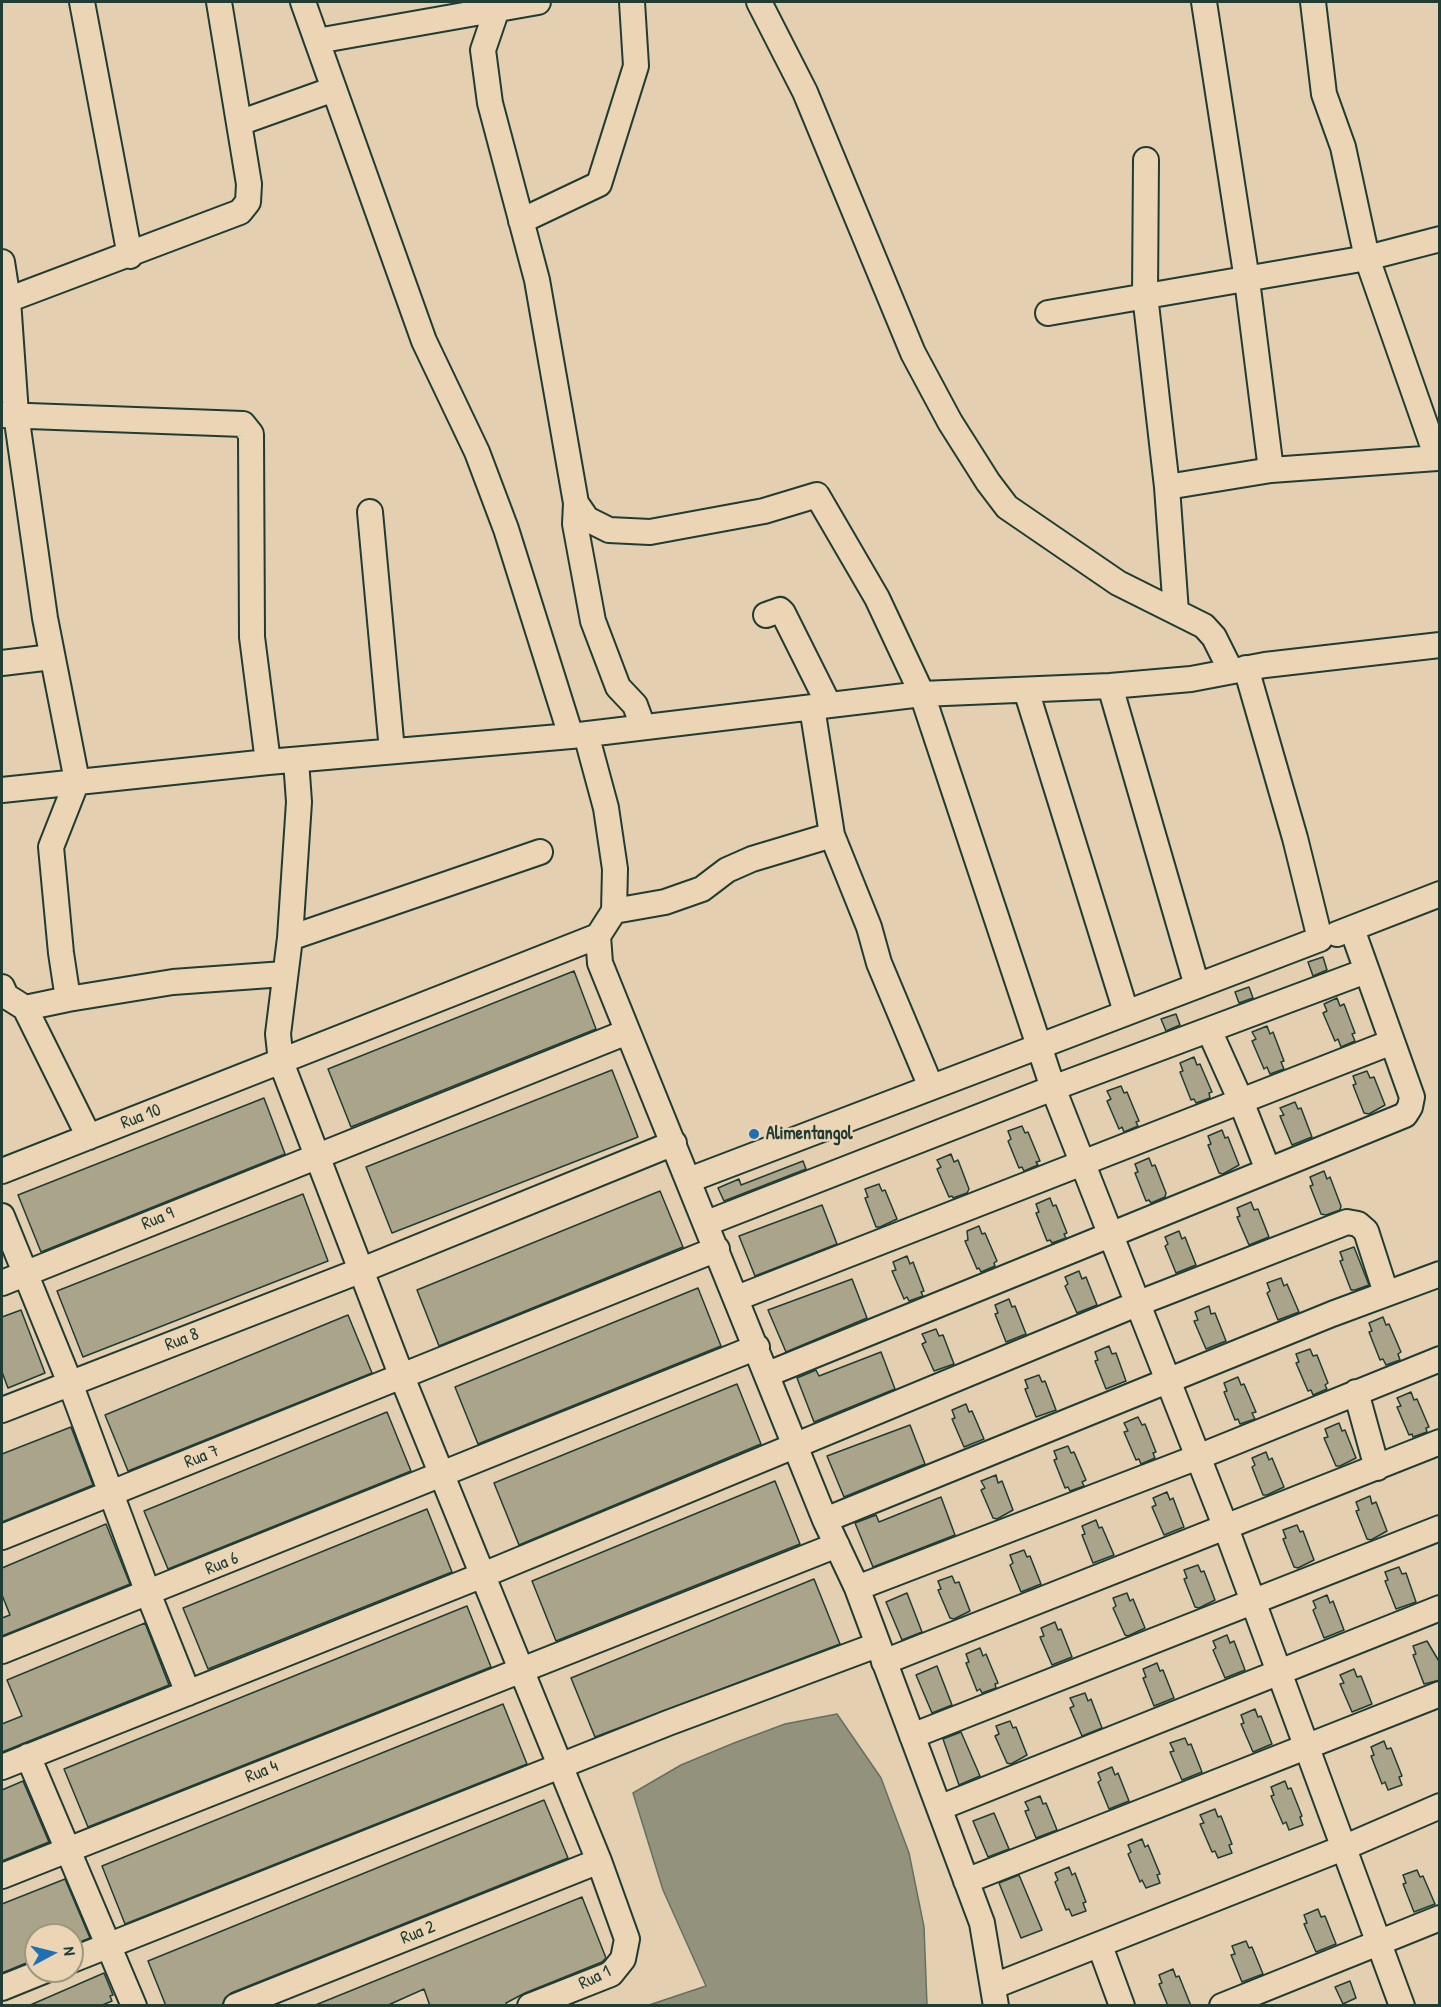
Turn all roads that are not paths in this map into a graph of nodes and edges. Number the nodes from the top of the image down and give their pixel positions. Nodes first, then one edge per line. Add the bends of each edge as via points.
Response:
1 (82, 2) edge
2 (219, 2) edge
3 (303, 2) edge
4 (538, 2) edge
5 (632, 2) edge
6 (1204, 2) edge
7 (1313, 2) edge
8 (756, 3) edge
9 (497, 9) junction
10 (456, 16) junction
11 (317, 41) junction
12 (483, 50) junction
13 (334, 89) junction
14 (239, 123) junction
15 (1146, 160) dead end
16 (521, 221) junction
17 (1440, 239) edge
18 (130, 255) junction
19 (1367, 258) junction
20 (2, 262) edge
21 (1247, 280) junction
22 (1145, 295) junction
23 (5, 301) edge
24 (1048, 313) dead end
25 (9, 415) edge
26 (1439, 460) edge
27 (1271, 470) junction
28 (1167, 487) junction
29 (576, 503) junction
30 (370, 512) dead end
31 (1176, 612) junction
32 (766, 615) dead end
33 (1440, 645) edge
34 (52, 657) junction
35 (2, 663) edge
36 (1238, 670) junction
37 (1110, 686) junction
38 (1026, 690) junction
39 (922, 694) junction
40 (820, 706) junction
41 (644, 727) junction
42 (579, 735) junction
43 (392, 751) junction
44 (297, 760) junction
45 (268, 762) junction
46 (77, 781) junction
47 (2, 790) edge
48 (832, 835) junction
49 (540, 852) dead end
50 (1440, 894) edge
51 (614, 911) junction
52 (1352, 929) junction
53 (598, 936) junction
54 (290, 938) junction
55 (1320, 939) junction
56 (1365, 971) junction
57 (284, 974) junction
58 (1197, 986) junction
59 (2, 987) edge
60 (68, 999) junction
61 (25, 1008) junction
62 (1126, 1012) junction
63 (1209, 1030) junction
64 (627, 1032) junction
65 (1392, 1042) junction
66 (1039, 1046) junction
67 (281, 1062) junction
68 (931, 1087) junction
69 (1053, 1088) junction
70 (1240, 1099) junction
71 (89, 1137) junction
72 (674, 1143) junction
73 (315, 1156) junction
74 (1083, 1161) junction
75 (2, 1170) edge
76 (1268, 1170) junction
77 (689, 1180) junction
78 (2, 1216) edge
79 (707, 1223) junction
80 (1112, 1236) junction
81 (717, 1249) junction
82 (362, 1269) junction
83 (26, 1273) junction
84 (1440, 1274) edge
85 (2, 1283) edge
86 (1386, 1293) junction
87 (737, 1298) junction
88 (1139, 1303) junction
89 (757, 1347) junction
90 (1440, 1359) edge
91 (768, 1374) junction
92 (402, 1377) junction
93 (1169, 1381) junction
94 (70, 1383) junction
95 (1356, 1392) junction
96 (2, 1410) edge
97 (1440, 1442) edge
98 (797, 1445) junction
99 (1198, 1457) junction
100 (1377, 1468) junction
101 (442, 1476) junction
102 (110, 1494) junction
103 (825, 1520) junction
104 (1226, 1528) junction
105 (1440, 1528) edge
106 (2, 1538) edge
107 (837, 1545) junction
108 (483, 1575) junction
109 (856, 1588) junction
110 (148, 1593) junction
111 (1252, 1602) junction
112 (1440, 1608) edge
113 (2, 1651) edge
114 (880, 1654) junction
115 (522, 1668) junction
116 (1278, 1672) junction
117 (188, 1693) junction
118 (1440, 1694) edge
119 (912, 1736) junction
120 (1308, 1746) junction
121 (28, 1756) junction
122 (560, 1766) junction
123 (2, 1767) edge
124 (1440, 1806) edge
125 (939, 1808) junction
126 (1342, 1848) junction
127 (68, 1849) junction
128 (599, 1861) junction
129 (2, 1876) edge
130 (966, 1881) junction
131 (1440, 1918) edge
132 (1378, 1944) junction
133 (110, 1945) junction
134 (1100, 1946) junction
135 (84, 1955) edge
136 (24, 1979) edge
137 (2, 1988) edge
138 (995, 1996) edge
139 (134, 2006) edge
140 (236, 2006) edge
141 (530, 2006) edge
142 (1122, 2006) edge
143 (1222, 2006) edge
144 (1402, 2006) edge

1 - 18 street
2 - 14 street
3 - 11 street
4 - 9 street
5 - 16 street via 636,66 599,184
6 - 21 street
7 - 19 street via 1324,94 1343,147
8 - 31 street via 805,92 913,353 950,423 988,482 1007,507 1029,524 1118,583
9 - 10 street
9 - 12 street
10 - 11 street
10 - 12 street
11 - 13 street
12 - 16 street via 490,103
13 - 14 street
13 - 42 street via 424,342 477,452
14 - 18 street via 249,184 248,202 240,212
15 - 22 street
16 - 29 street via 537,280
17 - 19 street
18 - 23 street
19 - 21 street
19 - 26 street
20 - 23 street
21 - 22 street
21 - 27 street
22 - 24 street
22 - 28 street
23 - 25 street
25 - 34 street
25 - 45 street via 243,424 251,434 252,638
26 - 27 street
27 - 28 street
28 - 31 street
29 - 39 street via 587,519 609,530 650,532 765,511 817,495 877,598
29 - 41 street via 575,524 593,621 618,687 635,705
30 - 43 street
31 - 36 street via 1204,626
32 - 40 street via 780,610 783,613
33 - 36 street
34 - 35 street
34 - 46 street
36 - 37 street via 1204,678
36 - 55 street via 1295,838
37 - 38 street
37 - 58 street
38 - 39 street
38 - 62 street
39 - 40 street
39 - 66 street
40 - 41 street
40 - 48 street
41 - 42 street
42 - 43 street
42 - 51 street via 606,808 615,870
43 - 44 street
44 - 45 street
44 - 54 street
45 - 46 street
46 - 47 street
46 - 60 street via 51,847
48 - 51 street via 752,859 727,870 702,890
48 - 68 street via 869,927 879,963
49 - 54 street
50 - 52 street
51 - 53 street
52 - 55 street
52 - 56 street
53 - 64 street via 600,963
53 - 67 street, Rua 10
54 - 57 street
55 - 58 street
56 - 63 street
56 - 65 street
57 - 60 street via 173,982
57 - 67 street via 278,1034
58 - 62 street
59 - 61 street via 6,996
60 - 61 street
61 - 71 street
62 - 66 street
63 - 69 street
63 - 70 street
64 - 72 street
64 - 73 street, Rua 9
65 - 70 street
65 - 76 street via 1412,1097 1405,1115
66 - 68 street
66 - 69 street
67 - 71 street, Rua 10
67 - 73 street
68 - 77 street
69 - 74 street
69 - 79 street
70 - 74 street
70 - 76 street
71 - 75 street, Rua 10
72 - 77 street
72 - 82 street, Rua 8
73 - 82 street
73 - 83 street, Rua 9
74 - 80 street
74 - 87 street
76 - 80 street
77 - 79 street
78 - 83 street
79 - 81 street
80 - 88 street
80 - 91 street
81 - 87 street
81 - 92 street, Rua 7
82 - 92 street
82 - 94 street, Rua 8
83 - 85 street, Rua 9
83 - 94 street
84 - 86 street
86 - 88 street via 1366,1231 1347,1222
86 - 93 street
87 - 89 street
88 - 93 street
88 - 98 street
89 - 91 street
89 - 101 street, Rua 6
90 - 95 street
91 - 98 street
92 - 101 street
92 - 102 street, Rua 7
93 - 99 street
93 - 103 street
94 - 96 street, Rua 8
94 - 102 street
95 - 99 street
95 - 100 street
97 - 100 street
98 - 103 street
98 - 108 street
99 - 104 street
99 - 109 street
100 - 104 street
101 - 108 street
101 - 110 street, Rua 6
102 - 106 street, Rua 7
102 - 110 street
103 - 107 street
104 - 111 street
104 - 114 street
105 - 111 street
107 - 109 street
107 - 115 street, Rua 4
108 - 115 street
108 - 117 street
109 - 114 street
110 - 113 street, Rua 6
110 - 117 street
111 - 116 street
111 - 119 street
112 - 116 street
114 - 119 street
114 - 122 street
115 - 122 street
115 - 127 street, Rua 4
116 - 120 street
116 - 125 street
117 - 121 street
118 - 120 street
119 - 125 street
120 - 126 street
120 - 130 street
121 - 123 street
121 - 127 street
122 - 128 street
122 - 133 street
124 - 126 street
125 - 130 street
126 - 132 street
126 - 134 street
127 - 129 street, Rua 4
127 - 133 street
128 - 140 street, Rua 2
128 - 141 street, Rua 1 via 627,1940 623,1959 611,1974
130 - 138 street via 982,1923
131 - 132 street
132 - 143 street
132 - 144 street
133 - 135 street
133 - 139 street
134 - 138 street
134 - 142 street
136 - 137 street

